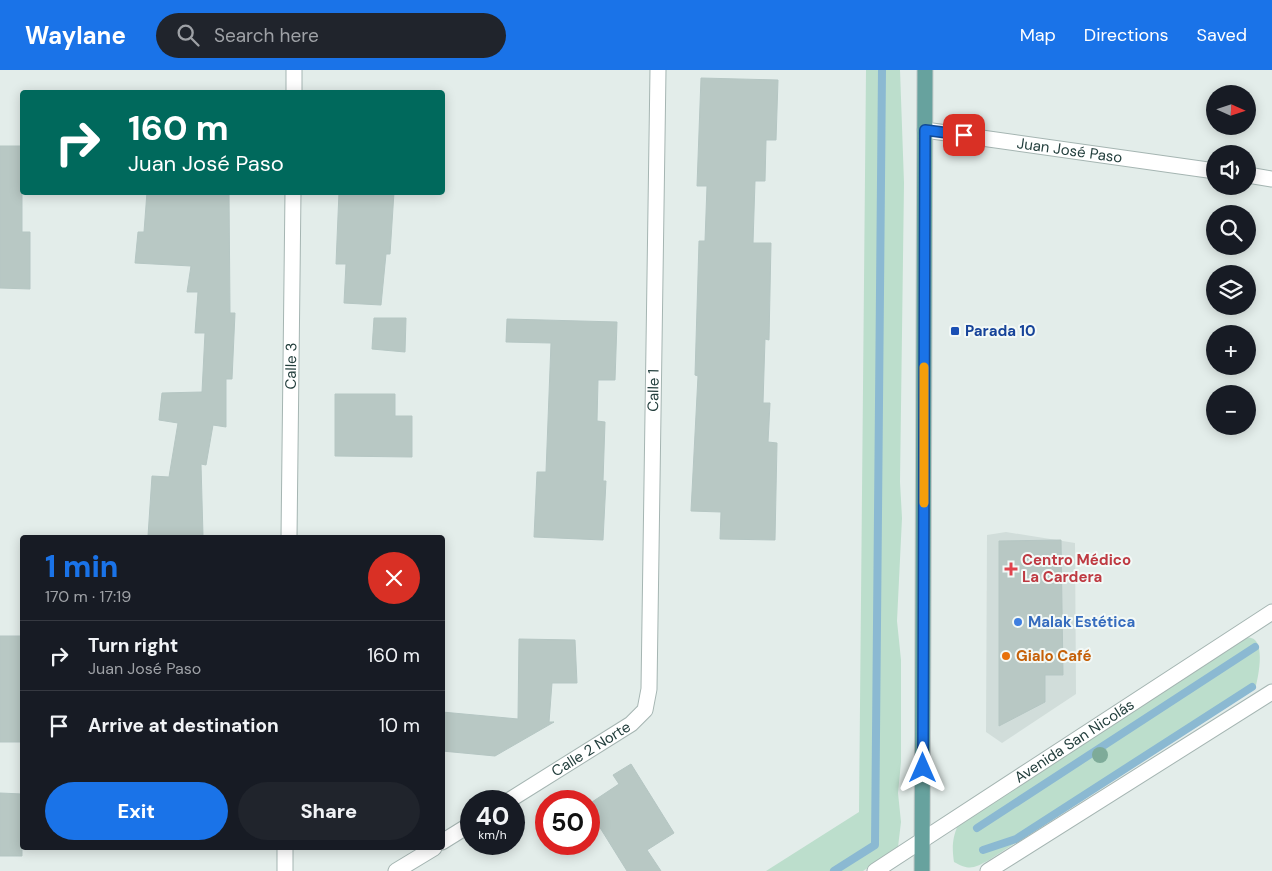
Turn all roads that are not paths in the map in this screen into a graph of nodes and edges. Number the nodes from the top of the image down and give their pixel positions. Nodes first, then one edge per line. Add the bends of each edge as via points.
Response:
1 (294, 70) edge
2 (658, 70) edge
3 (925, 70) edge
4 (294, 90) edge
5 (925, 130) junction
6 (1206, 170) edge
7 (1256, 176) edge
8 (1272, 179) edge
9 (293, 195) edge
10 (289, 535) edge
11 (1272, 612) edge
12 (1272, 692) edge
13 (645, 710) joint
14 (525, 790) edge
15 (460, 831) edge
16 (445, 840) edge
17 (922, 841) junction
18 (285, 850) edge
19 (431, 850) edge
20 (285, 871) edge
21 (396, 871) edge
22 (875, 871) edge
23 (922, 871) edge
24 (988, 871) edge

1 - 4 street
2 - 13 street, Calle 1 via 648,689
3 - 5 main road
5 - 6 street, Juan José Paso
5 - 17 main road
7 - 8 street
9 - 10 street, Calle 3
11 - 17 street, Avenida San Nicolás
12 - 24 street
13 - 14 street, Calle 2 Norte via 631,724
15 - 16 street
17 - 22 street, Avenida San Nicolás
17 - 23 main road
18 - 20 street
19 - 21 street

